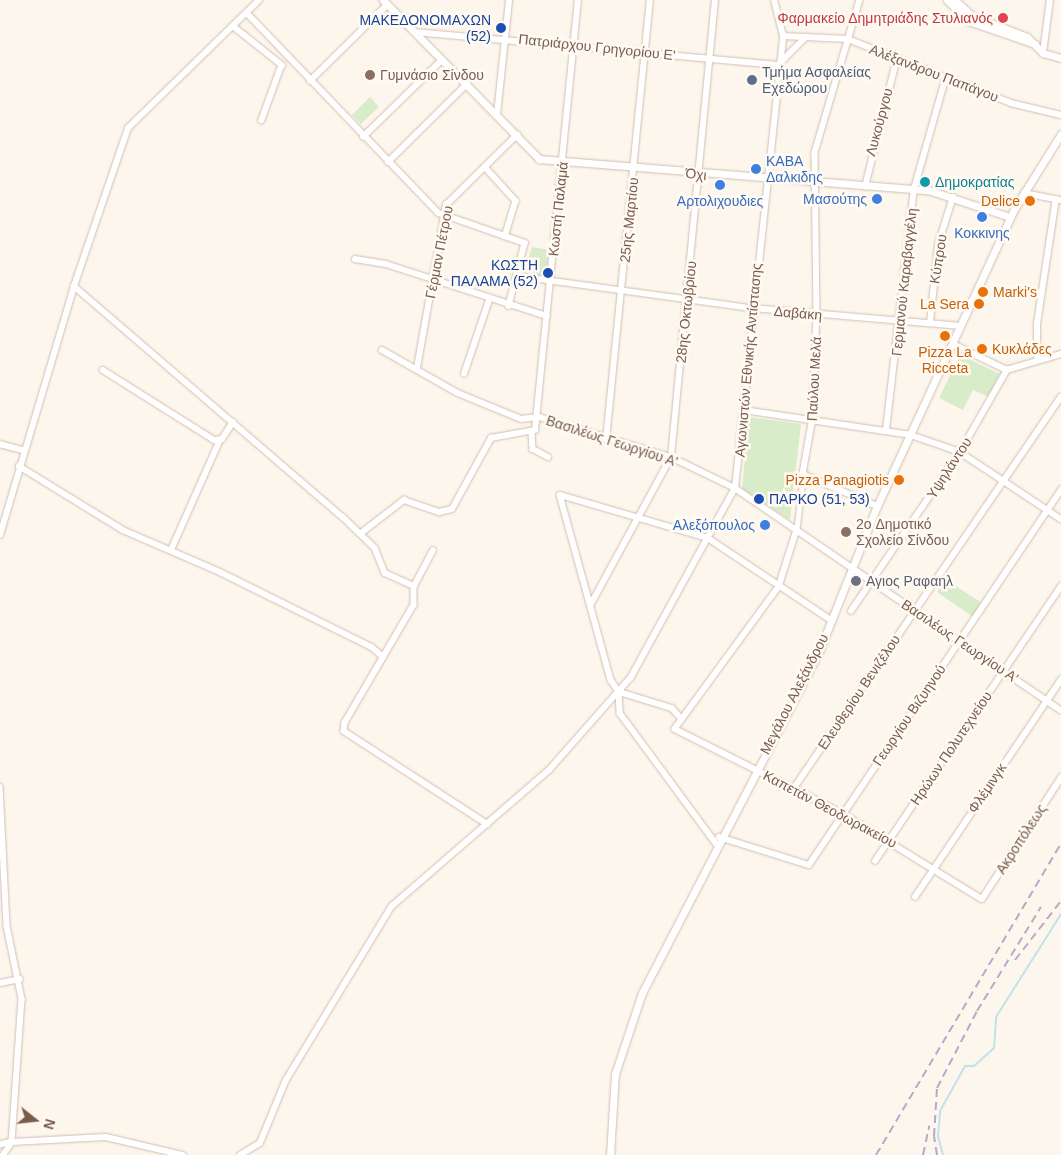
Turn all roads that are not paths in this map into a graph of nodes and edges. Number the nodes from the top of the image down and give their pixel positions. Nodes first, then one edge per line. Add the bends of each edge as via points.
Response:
1 (259, 0) edge
2 (510, 0) edge
3 (578, 0) edge
4 (650, 0) edge
5 (716, 0) edge
6 (774, 0) edge
7 (860, 0) edge
8 (948, 0) edge
9 (955, 0) edge
10 (1050, 0) edge
11 (385, 2) edge
12 (247, 13) junction
13 (234, 26) junction
14 (415, 32) junction
15 (783, 36) junction
16 (806, 37) junction
17 (505, 38) junction
18 (848, 39) junction
19 (1035, 44) junction
20 (574, 46) junction
21 (645, 53) junction
22 (1043, 53) junction
23 (710, 58) junction
24 (896, 58) junction
25 (1061, 58) edge
26 (442, 60) junction
27 (778, 65) junction
28 (946, 77) junction
29 (310, 81) junction
30 (466, 84) junction
31 (497, 115) junction
32 (1061, 115) edge
33 (262, 120) dead end
34 (1061, 134) edge
35 (517, 135) junction
36 (364, 137) junction
37 (388, 162) junction
38 (563, 162) junction
39 (485, 167) junction
40 (634, 167) junction
41 (699, 175) junction
42 (766, 180) junction
43 (814, 183) junction
44 (865, 187) junction
45 (914, 189) junction
46 (1024, 193) junction
47 (953, 197) junction
48 (1059, 199) edge
49 (445, 216) junction
50 (1010, 217) junction
51 (505, 236) junction
52 (355, 258) dead end
53 (517, 276) junction
54 (433, 280) junction
55 (550, 280) junction
56 (74, 286) junction
57 (622, 290) junction
58 (688, 299) junction
59 (489, 300) junction
60 (509, 306) junction
61 (752, 308) junction
62 (817, 314) junction
63 (547, 316) junction
64 (901, 321) junction
65 (930, 323) junction
66 (961, 326) junction
67 (953, 344) junction
68 (382, 350) dead end
69 (1061, 354) edge
70 (1037, 358) junction
71 (417, 368) junction
72 (103, 370) dead end
73 (1007, 370) junction
74 (464, 374) dead end
75 (1061, 397) edge
76 (744, 410) junction
77 (539, 417) junction
78 (812, 418) junction
79 (233, 422) junction
80 (886, 430) junction
81 (532, 432) junction
82 (911, 435) junction
83 (220, 440) junction
84 (606, 440) junction
85 (0, 444) edge
86 (23, 450) junction
87 (960, 452) junction
88 (548, 457) dead end
89 (671, 457) junction
90 (19, 466) junction
91 (803, 474) junction
92 (1003, 481) junction
93 (735, 488) junction
94 (1061, 490) edge
95 (877, 506) junction
96 (1048, 510) junction
97 (640, 516) junction
98 (1061, 519) edge
99 (796, 532) junction
100 (360, 534) junction
101 (0, 535) edge
102 (708, 538) junction
103 (171, 550) junction
104 (433, 551) dead end
105 (852, 564) junction
106 (872, 582) junction
107 (414, 586) junction
108 (1061, 586) edge
109 (779, 587) junction
110 (591, 604) junction
111 (851, 611) dead end
112 (914, 611) junction
113 (831, 620) junction
114 (960, 640) junction
115 (383, 657) junction
116 (1003, 670) junction
117 (1061, 680) edge
118 (619, 692) junction
119 (1047, 701) junction
120 (1061, 710) edge
121 (681, 718) junction
122 (674, 727) joint
123 (754, 770) junction
124 (1061, 778) edge
125 (0, 788) edge
126 (794, 788) junction
127 (842, 813) junction
128 (487, 824) junction
129 (889, 839) junction
130 (717, 840) junction
131 (875, 861) dead end
132 (934, 867) junction
133 (915, 897) dead end
134 (982, 899) joint
135 (20, 979) junction
136 (0, 983) edge
137 (12, 1142) junction
138 (0, 1145) edge
139 (3, 1155) edge
140 (183, 1155) edge
141 (240, 1155) edge
142 (610, 1155) edge

1 - 12 street
2 - 17 street
3 - 20 street, Κωστή Παλαμά
4 - 21 street, 25ης Μαρτίου
5 - 23 street, 28ης Οκτωβρίου
6 - 15 street, Αγωνιστών Εθνικής Αντίστασης
7 - 18 street, Παύλου Μελά
8 - 19 street via 968,21
9 - 19 street via 971,16
10 - 22 street
11 - 14 street, Όχι
11 - 29 street
12 - 13 street
12 - 29 street
13 - 33 street via 282,66
13 - 56 street via 128,128
14 - 17 street, Πατριάρχου Γρηγορίου Ε'
14 - 26 street, Όχι
15 - 16 street, Αλέξανδρου Παπάγου
15 - 27 street, Αγωνιστών Εθνικής Αντίστασης
16 - 18 street, Αλέξανδρου Παπάγου
16 - 27 street
17 - 20 street, Πατριάρχου Γρηγορίου Ε'
17 - 31 street
18 - 24 street, Αλέξανδρου Παπάγου
18 - 43 street, Παύλου Μελά via 815,153
19 - 22 street
20 - 21 street, Πατριάρχου Γρηγορίου Ε'
20 - 38 street, Κωστή Παλαμά
21 - 23 street, Πατριάρχου Γρηγορίου Ε'
21 - 40 street, 25ης Μαρτίου
22 - 25 street
23 - 27 street, Πατριάρχου Γρηγορίου Ε'
23 - 41 street, 28ης Οκτωβρίου
24 - 28 street, Αλέξανδρου Παπάγου
24 - 44 street, Λυκούργου
26 - 30 street, Όχι
26 - 36 street
27 - 42 street, Αγωνιστών Εθνικής Αντίστασης
28 - 32 street, Αλέξανδρου Παπάγου via 1011,103
28 - 45 street, Γερμανού Καραβαγγέλη
29 - 36 street
30 - 31 street, Όχι
30 - 37 street
31 - 35 street, Όχι
34 - 46 street, Μεγάλου Αλεξάνδρου
35 - 38 street, Όχι via 539,159
35 - 39 street, Γέρμαν Πέτρου
36 - 37 street
37 - 49 street
38 - 40 street, Όχι
38 - 55 street, Κωστή Παλαμά
39 - 49 street, Γέρμαν Πέτρου via 448,201
39 - 51 street via 516,201
40 - 41 street, Όχι
40 - 57 street, 25ης Μαρτίου
41 - 42 street, Όχι
41 - 58 street, 28ης Οκτωβρίου
42 - 43 street, Όχι
42 - 61 street, Αγωνιστών Εθνικής Αντίστασης
43 - 44 street, Όχι
43 - 62 street, Παύλου Μελά
44 - 45 street, Όχι
45 - 47 street
45 - 64 street, Γερμανού Καραβαγγέλη
46 - 48 street
46 - 50 street, Μεγάλου Αλεξάνδρου
47 - 50 street
47 - 65 street, Κύπρου via 938,245
48 - 70 street via 1037,324
49 - 51 street
49 - 54 street, Γέρμαν Πέτρου
50 - 66 street, Μεγάλου Αλεξάνδρου
51 - 53 street via 526,243
52 - 54 street
53 - 55 street, Δαβάκη
53 - 60 street
54 - 59 street
54 - 71 street, Γέρμαν Πέτρου
55 - 57 street, Δαβάκη
55 - 63 street, Κωστή Παλαμά
56 - 79 street
56 - 86 street
57 - 58 street, Δαβάκη
57 - 84 street, 25ης Μαρτίου
58 - 61 street, Δαβάκη
58 - 89 street, 28ης Οκτωβρίου
59 - 60 street
59 - 74 street
60 - 63 street
61 - 62 street, Δαβάκη
61 - 76 street, Αγωνιστών Εθνικής Αντίστασης
62 - 64 street, Δαβάκη
62 - 78 street, Παύλου Μελά
63 - 77 street, Κωστή Παλαμά
64 - 65 street, Δαβάκη
64 - 80 street, Γερμανού Καραβαγγέλη
65 - 66 street, Δαβάκη
66 - 67 street, Μεγάλου Αλεξάνδρου
67 - 73 street
67 - 82 street, Μεγάλου Αλεξάνδρου
68 - 71 street, Βασιλέως Γεωργίου Α'
69 - 70 street
70 - 73 street
71 - 77 street, Βασιλέως Γεωργίου Α' via 458,392 521,419
72 - 83 street
73 - 87 street, Υψηλάντου
75 - 92 street, Ελευθερίου Βενιζέλου
76 - 78 street
76 - 93 street, Αγωνιστών Εθνικής Αντίστασης
77 - 81 street
77 - 84 street, Βασιλέως Γεωργίου Α'
78 - 80 street
78 - 91 street, Παύλου Μελά
79 - 83 street
79 - 100 street
80 - 82 street
81 - 88 street via 533,449
81 - 100 street via 504,432 491,438 452,510 439,512 404,500
82 - 87 street
82 - 95 street, Μεγάλου Αλεξάνδρου
83 - 103 street
84 - 89 street, Βασιλέως Γεωργίου Α'
85 - 86 street
86 - 90 street
87 - 92 street
87 - 106 street, Υψηλάντου
89 - 93 street, Βασιλέως Γεωργίου Α'
89 - 97 street, 28ης Οκτωβρίου
90 - 101 street
90 - 103 street via 123,530
91 - 95 street
91 - 99 street, Παύλου Μελά
92 - 96 street
92 - 112 street, Ελευθερίου Βενιζέλου
93 - 99 street, Βασιλέως Γεωργίου Α'
93 - 102 street, Αγωνιστών Εθνικής Αντίστασης
94 - 96 street, Γεωργίου Βιζυηνού
95 - 105 street, Μεγάλου Αλεξάνδρου
96 - 98 street
96 - 114 street, Γεωργίου Βιζυηνού
97 - 102 street
97 - 110 street, 28ης Οκτωβρίου
97 - 110 street via 560,495
99 - 105 street, Βασιλέως Γεωργίου Α'
99 - 109 street, Παύλου Μελά
100 - 107 street via 375,548 385,573
102 - 109 street
102 - 118 street, Αγωνιστών Εθνικής Αντίστασης
103 - 115 street via 372,647
104 - 107 street
105 - 106 street, Βασιλέως Γεωργίου Α'
105 - 113 street, Μεγάλου Αλεξάνδρου
106 - 111 street, Υψηλάντου
106 - 112 street, Βασιλέως Γεωργίου Α'
107 - 115 street via 417,600
108 - 116 street, Ηρώων Πολυτεχνείου
109 - 113 street
109 - 121 street, Παύλου Μελά
110 - 118 street via 611,680
112 - 114 street, Βασιλέως Γεωργίου Α'
112 - 126 street, Ελευθερίου Βενιζέλου
113 - 123 street, Μεγάλου Αλεξάνδρου
114 - 116 street, Βασιλέως Γεωργίου Α'
114 - 127 street, Γεωργίου Βιζυηνού
115 - 128 street via 344,731
116 - 119 street, Βασιλέως Γεωργίου Α'
116 - 129 street, Ηρώων Πολυτεχνείου
117 - 119 street, Φλέμινγκ
118 - 121 street via 672,708
118 - 128 street, Αγωνιστών Εθνικής Αντίστασης via 608,699 568,752
118 - 130 street via 620,713
119 - 120 street, Βασιλέως Γεωργίου Α'
119 - 132 street, Φλέμινγκ
121 - 122 street, Παύλου Μελά
122 - 123 street, Καπετάν Θεοδωρακείου
123 - 126 street, Καπετάν Θεοδωρακείου
123 - 130 street, Μεγάλου Αλεξάνδρου
124 - 134 street, Ακροπόλεως
125 - 135 street via 7,926
126 - 127 street, Καπετάν Θεοδωρακείου
127 - 129 street, Καπετάν Θεοδωρακείου
127 - 130 street, Γεωργίου Βιζυηνού via 809,864
128 - 141 street, Αγωνιστών Εθνικής Αντίστασης via 392,906 286,1080 260,1143
129 - 131 street, Ηρώων Πολυτεχνείου
129 - 132 street, Καπετάν Θεοδωρακείου
130 - 142 street, Μεγάλου Αλεξάνδρου via 642,993 622,1044 612,1093
132 - 133 street, Φλέμινγκ
132 - 134 street, Καπετάν Θεοδωρακείου
135 - 136 street
135 - 137 street
137 - 138 street
137 - 139 street
137 - 140 street via 106,1136

